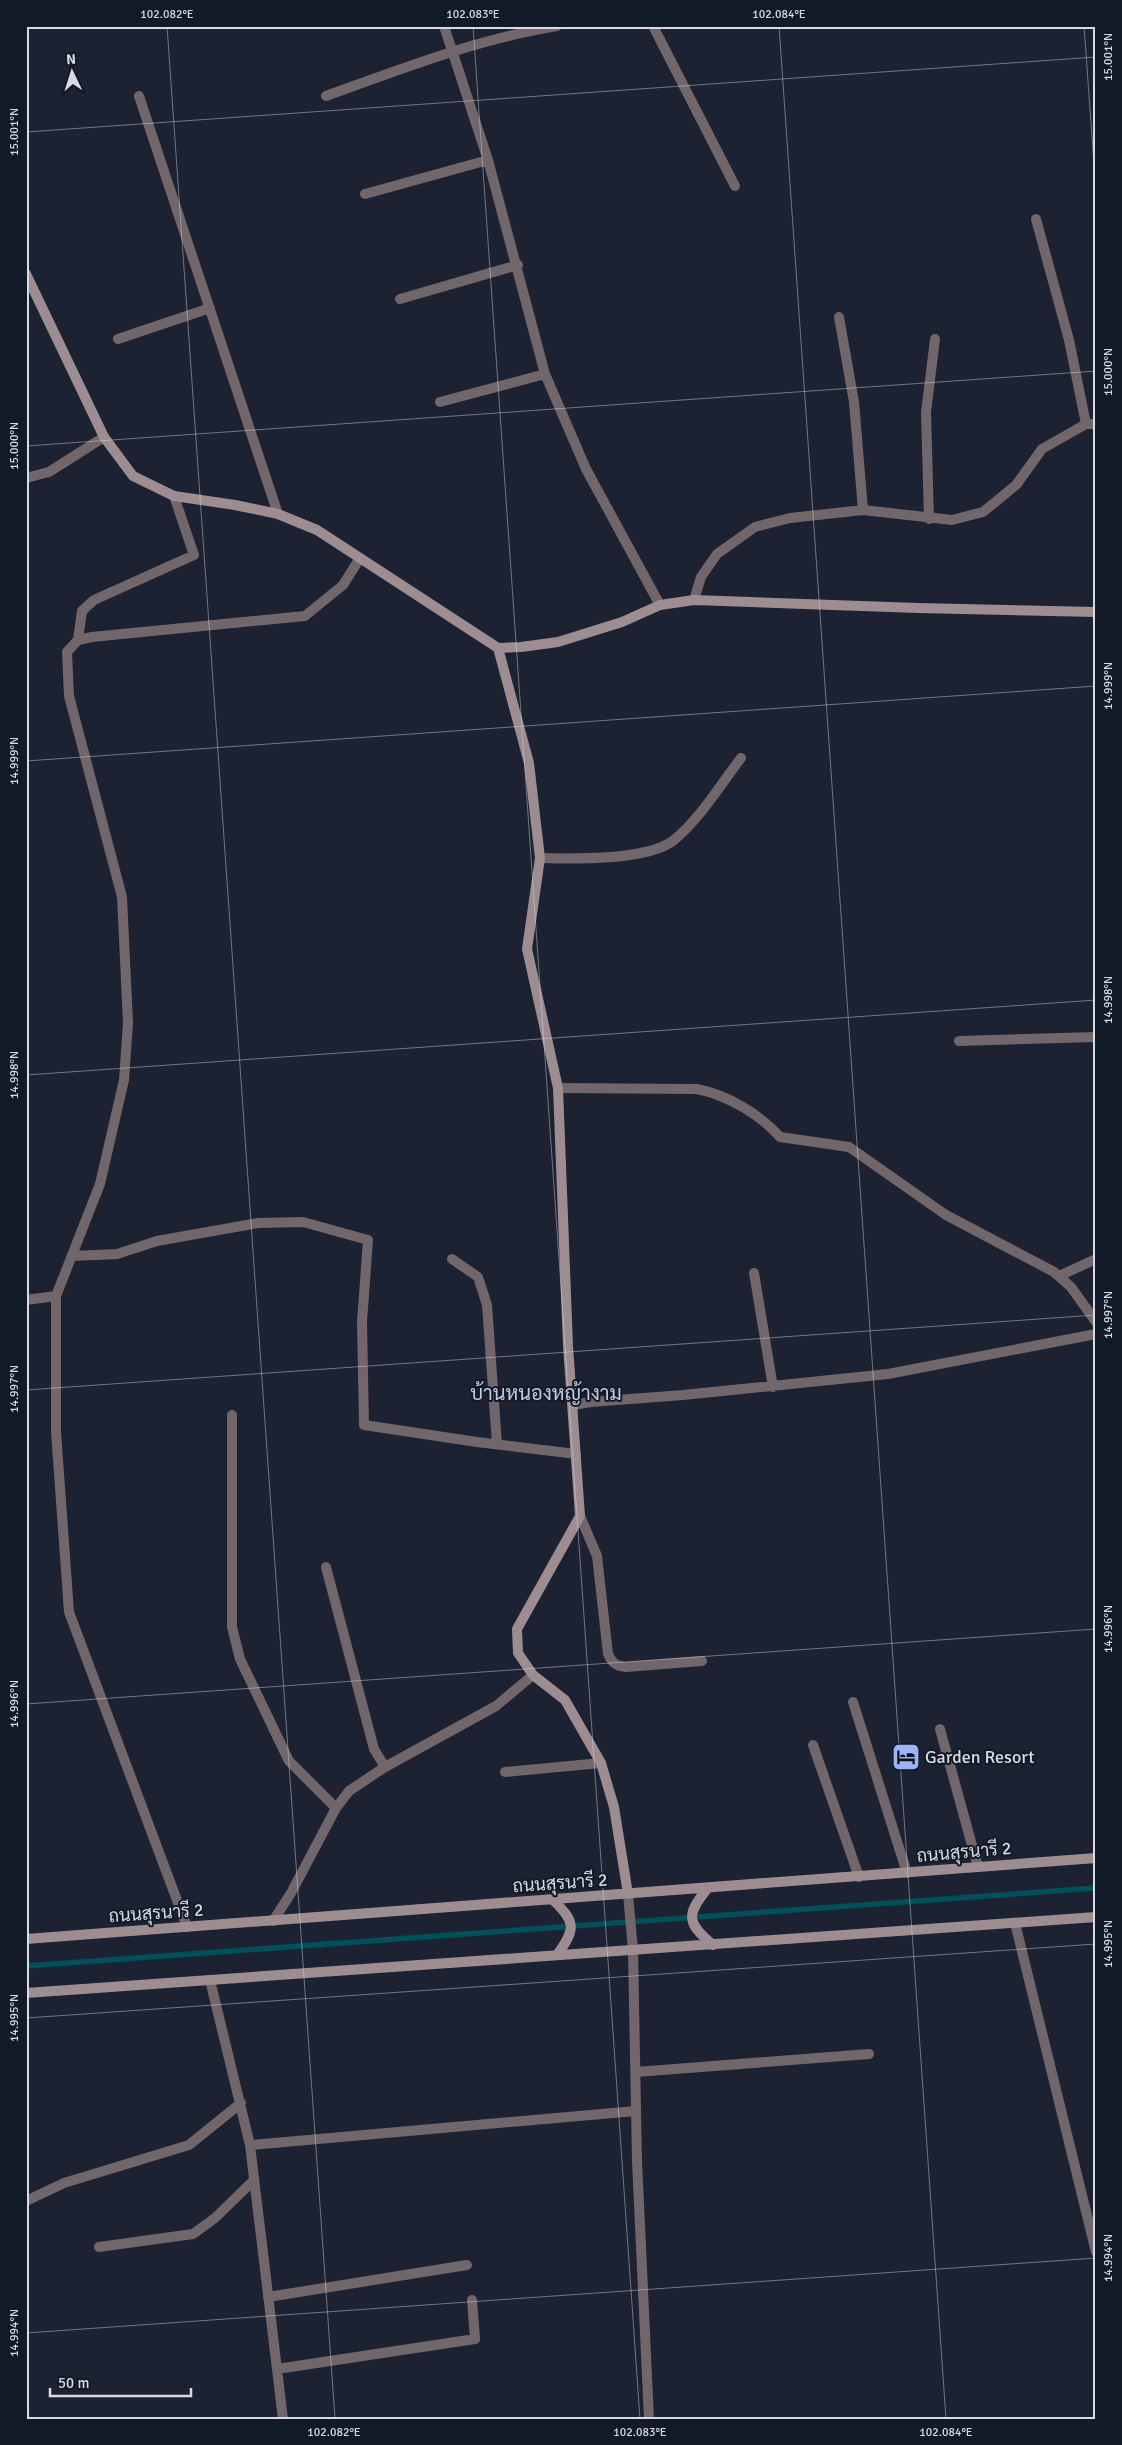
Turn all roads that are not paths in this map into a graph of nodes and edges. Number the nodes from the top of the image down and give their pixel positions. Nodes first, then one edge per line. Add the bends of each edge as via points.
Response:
1 (444, 26) edge
2 (557, 26) edge
3 (653, 26) edge
4 (453, 51) junction
5 (139, 96) dead end
6 (326, 96) dead end
7 (488, 160) junction
8 (735, 186) dead end
9 (365, 194) dead end
10 (1036, 219) dead end
11 (518, 265) junction
12 (26, 274) edge
13 (400, 299) dead end
14 (210, 308) junction
15 (839, 317) dead end
16 (118, 339) dead end
17 (934, 339) dead end
18 (545, 374) junction
19 (440, 402) dead end
20 (1091, 424) edge
21 (104, 437) junction
22 (26, 478) edge
23 (174, 496) junction
24 (863, 510) junction
25 (278, 514) junction
26 (929, 519) junction
27 (360, 558) junction
28 (694, 600) junction
29 (660, 605) junction
30 (1096, 612) edge
31 (78, 640) junction
32 (498, 648) junction
33 (741, 758) dead end
34 (540, 858) junction
35 (1096, 1036) edge
36 (959, 1041) dead end
37 (558, 1088) junction
38 (72, 1256) junction
39 (452, 1258) dead end
40 (1096, 1258) edge
41 (754, 1273) dead end
42 (1059, 1276) junction
43 (56, 1296) junction
44 (26, 1300) edge
45 (1096, 1322) edge
46 (1096, 1334) edge
47 (773, 1387) junction
48 (573, 1405) junction
49 (232, 1415) dead end
50 (498, 1444) junction
51 (576, 1454) junction
52 (580, 1516) junction
53 (326, 1567) dead end
54 (702, 1661) dead end
55 (533, 1675) junction
56 (853, 1702) dead end
57 (940, 1729) dead end
58 (813, 1745) dead end
59 (601, 1763) junction
60 (385, 1767) junction
61 (505, 1772) dead end
62 (336, 1808) junction
63 (1096, 1858) edge
64 (978, 1867) junction
65 (907, 1873) junction
66 (859, 1877) junction
67 (708, 1888) junction
68 (628, 1894) junction
69 (552, 1900) junction
70 (1096, 1917) edge
71 (272, 1921) junction
72 (1015, 1923) junction
73 (187, 1927) junction
74 (26, 1938) edge
75 (713, 1945) junction
76 (633, 1950) junction
77 (557, 1955) junction
78 (210, 1980) junction
79 (26, 1993) edge
80 (869, 2054) dead end
81 (636, 2072) junction
82 (241, 2103) junction
83 (636, 2111) junction
84 (250, 2145) junction
85 (254, 2180) junction
86 (26, 2201) edge
87 (99, 2247) dead end
88 (1096, 2252) edge
89 (467, 2265) dead end
90 (268, 2297) junction
91 (472, 2300) dead end
92 (277, 2369) junction
93 (283, 2419) edge
94 (649, 2419) edge

1 - 4 street
2 - 4 street via 521,32
3 - 8 street
4 - 6 street
4 - 7 street
5 - 14 street
7 - 9 street
7 - 11 street
10 - 20 street
11 - 13 street
11 - 18 street
12 - 21 street
14 - 16 street
14 - 25 street
15 - 24 street via 854,402
17 - 26 street via 926,412
18 - 19 street
18 - 29 street via 586,469
20 - 26 street via 1042,449 1016,485 983,512 952,520
21 - 22 street via 49,472
21 - 23 street via 133,476
23 - 25 street via 235,504
23 - 31 street via 194,555 94,600 82,611
24 - 26 street
24 - 28 street via 790,518 744,533 709,564
25 - 27 street via 317,530
27 - 31 street via 343,585 305,616
27 - 32 street
28 - 29 street
28 - 30 street
29 - 32 street via 622,622 558,642
31 - 38 street via 67,652 69,696 122,897 128,1023 124,1080 100,1184
32 - 34 street via 529,763
33 - 34 street via 686,827 664,847 596,858
34 - 37 street via 527,949
35 - 36 street
37 - 42 street via 697,1088 709,1091 767,1122 780,1137 849,1147 946,1215
37 - 48 street
38 - 43 street
38 - 50 street via 117,1254 157,1241 258,1223 302,1222 368,1240 362,1322 364,1425
39 - 50 street via 478,1277 487,1305
40 - 42 street
41 - 47 street
42 - 45 street
43 - 44 street
43 - 73 street via 56,1432 69,1612
46 - 47 street via 896,1372
47 - 48 street
48 - 51 street
49 - 62 street via 232,1627 240,1658 289,1761
50 - 51 street
51 - 52 street
52 - 54 street via 597,1556 611,1661 616,1666 626,1667
52 - 55 street via 517,1629 518,1653
53 - 60 street via 374,1748
55 - 59 street via 565,1700
55 - 60 street via 496,1706
56 - 65 street
57 - 64 street
58 - 66 street
59 - 61 street
59 - 68 street via 614,1807
60 - 62 street via 349,1792
62 - 71 street via 291,1893
63 - 64 street, ถนนสุรนารี 2
64 - 65 street, ถนนสุรนารี 2
65 - 66 street, ถนนสุรนารี 2
66 - 67 street, ถนนสุรนารี 2
67 - 68 street, ถนนสุรนารี 2
67 - 75 street via 695,1903 692,1922 699,1934
68 - 69 street, ถนนสุรนารี 2
68 - 76 street
69 - 71 street, ถนนสุรนารี 2
69 - 77 street via 565,1912 572,1927
70 - 72 street
71 - 73 street, ถนนสุรนารี 2
72 - 75 street
72 - 88 street
73 - 74 street, ถนนสุรนารี 2
75 - 76 street
76 - 77 street
76 - 81 street
77 - 78 street
78 - 79 street
78 - 82 street
80 - 81 street
81 - 83 street
82 - 84 street
82 - 86 street via 190,2145 64,2183
83 - 84 street
83 - 94 street
84 - 85 street
85 - 87 street via 215,2218 193,2234
85 - 90 street
89 - 90 street
90 - 92 street
91 - 92 street via 475,2339
92 - 93 street

